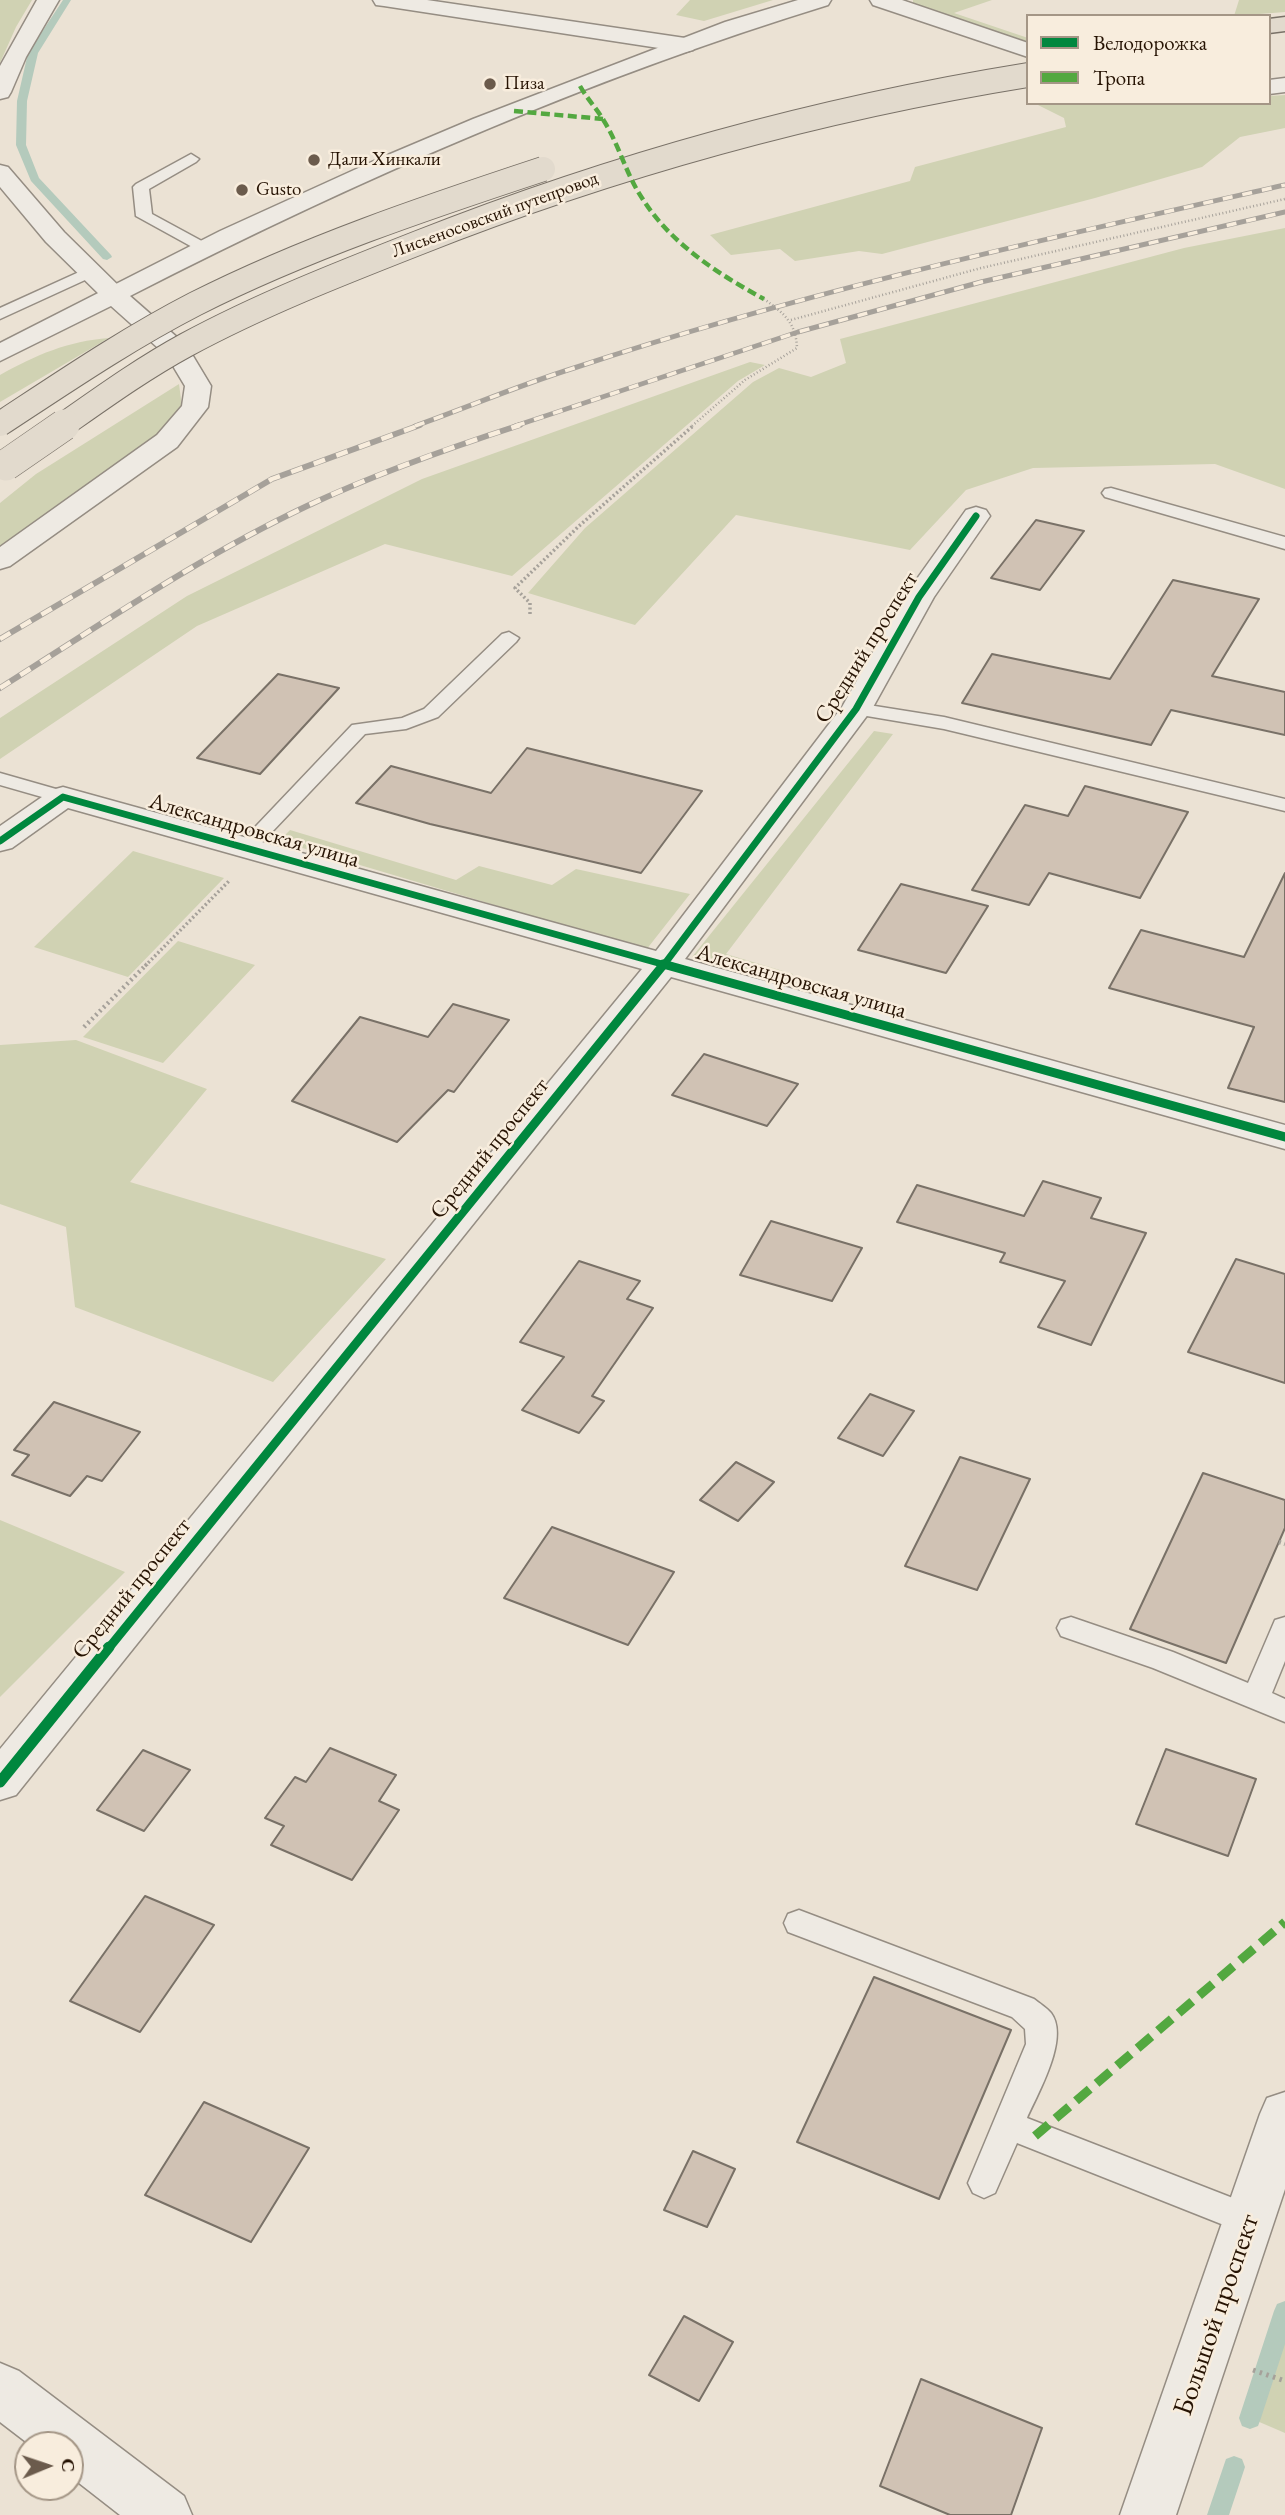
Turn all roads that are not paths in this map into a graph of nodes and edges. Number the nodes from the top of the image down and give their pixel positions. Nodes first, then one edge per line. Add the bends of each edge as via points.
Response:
1 (48, 0) edge
2 (384, 0) edge
3 (820, 0) edge
4 (881, 0) edge
5 (685, 46) junction
6 (1026, 49) edge
7 (1026, 56) edge
8 (1026, 75) edge
9 (829, 91) dead end
10 (0, 92) edge
11 (637, 139) dead end
12 (599, 150) dead end
13 (191, 159) dead end
14 (562, 163) dead end
15 (2, 178) edge
16 (205, 249) junction
17 (90, 272) junction
18 (115, 296) junction
19 (0, 314) edge
20 (0, 353) edge
21 (0, 424) edge
22 (3, 467) edge
23 (1111, 494) dead end
24 (976, 516) dead end
25 (1285, 543) edge
26 (0, 560) edge
27 (509, 638) dead end
28 (856, 709) junction
29 (0, 779) edge
30 (63, 797) junction
31 (1285, 805) edge
32 (0, 841) edge
33 (251, 851) junction
34 (664, 964) junction
35 (1285, 1137) edge
36 (1071, 1628) dead end
37 (1285, 1628) edge
38 (1255, 1699) junction
39 (1285, 1711) edge
40 (0, 1782) edge
41 (799, 1923) dead end
42 (1285, 2114) edge
43 (1008, 2125) junction
44 (984, 2183) dead end
45 (1249, 2220) junction
46 (0, 2389) edge
47 (164, 2515) edge
48 (1149, 2515) edge

1 - 10 street
2 - 5 street
3 - 5 street
4 - 6 street
5 - 16 street via 396,160
7 - 9 main road
8 - 22 main road, Лисьеносовский путепровод, bridge via 751,130 636,163 445,231 267,305 159,361
11 - 12 main road, Лисьеносовский путепровод
13 - 16 lane via 141,187 144,216
14 - 21 main road, Лисьеносовский путепровод, bridge via 332,244 222,291 112,351
15 - 17 street
16 - 18 street
17 - 18 street
17 - 19 lane
18 - 20 street
18 - 26 street via 178,352 198,386 195,407 167,441
23 - 25 lane
24 - 28 street, Средний проспект via 919,597
27 - 33 lane via 431,713 406,723 359,729
28 - 31 lane via 944,723
28 - 34 street, Средний проспект
29 - 30 lane
30 - 32 street
30 - 33 street, Александровская улица
33 - 34 street, Александровская улица
34 - 35 street, Александровская улица
34 - 40 street, Средний проспект
36 - 38 lane
37 - 38 lane
38 - 39 lane
41 - 43 lane via 1023,2008 1040,2023 1042,2044
42 - 45 street, Большой проспект
43 - 44 lane
43 - 45 lane
45 - 48 street, Большой проспект
46 - 47 street

